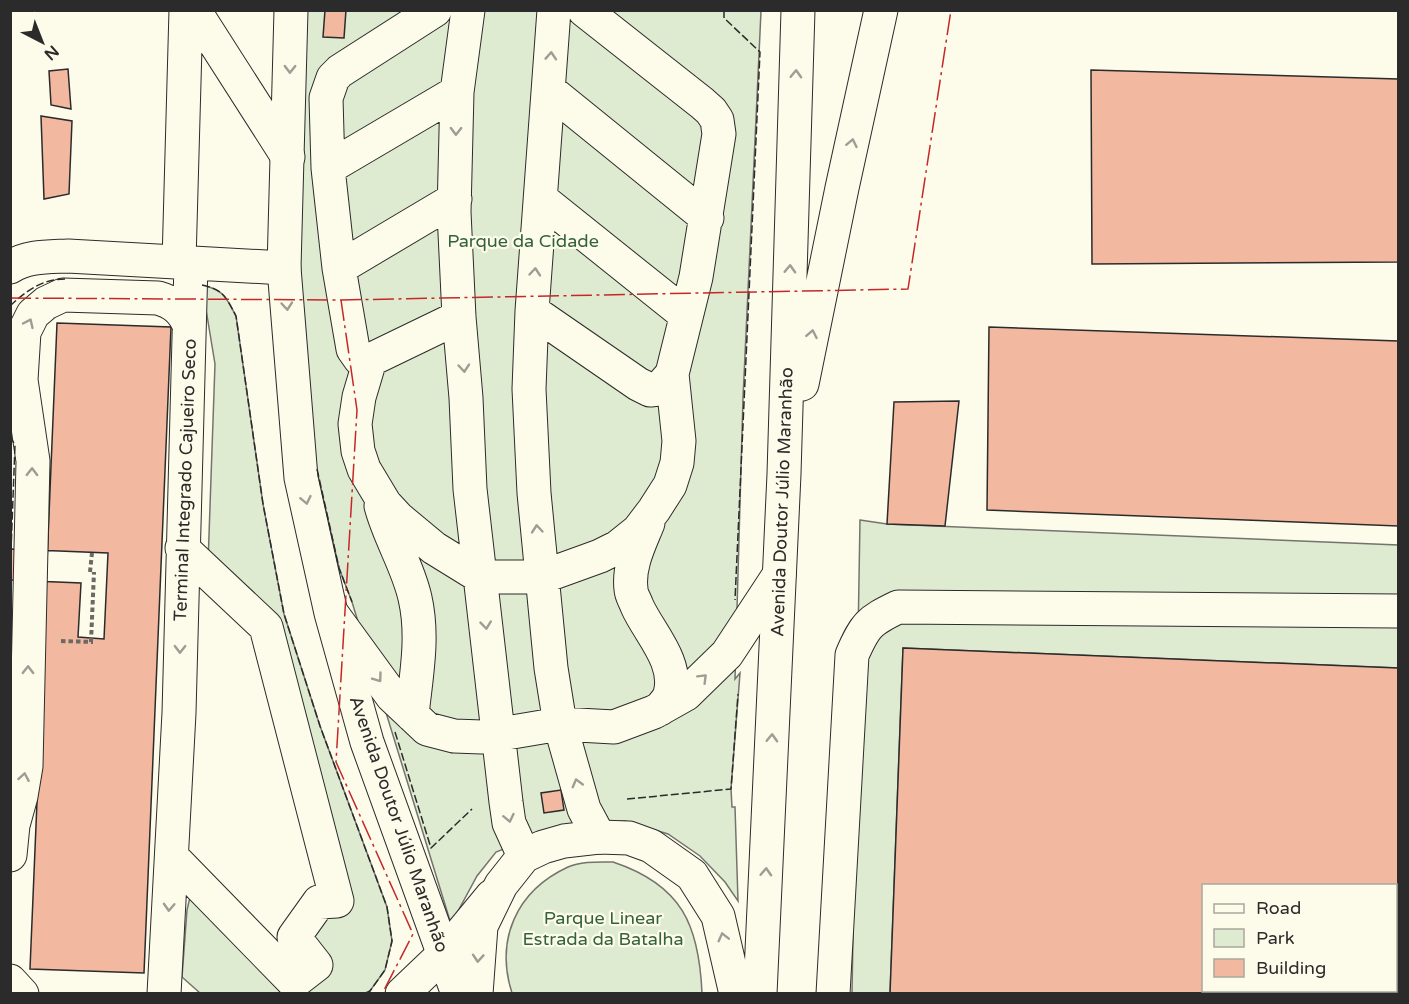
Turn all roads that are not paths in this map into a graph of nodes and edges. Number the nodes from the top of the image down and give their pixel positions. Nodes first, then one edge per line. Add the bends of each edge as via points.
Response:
1 (186, 10) edge
2 (194, 10) edge
3 (291, 10) edge
4 (435, 10) edge
5 (468, 10) edge
6 (554, 10) edge
7 (584, 10) edge
8 (798, 10) edge
9 (885, 12) edge
10 (549, 90) junction
11 (458, 92) junction
12 (288, 157) junction
13 (328, 168) junction
14 (455, 199) junction
15 (541, 199) junction
16 (707, 218) junction
17 (185, 263) junction
18 (10, 267) edge
19 (284, 268) junction
20 (339, 268) junction
21 (532, 311) junction
22 (686, 315) junction
23 (459, 317) junction
24 (189, 325) junction
25 (370, 360) junction
26 (672, 374) junction
27 (784, 474) junction
28 (375, 487) junction
29 (654, 510) junction
30 (182, 548) junction
31 (779, 575) junction
32 (481, 577) junction
33 (542, 577) junction
34 (1398, 611) edge
35 (332, 613) junction
36 (660, 709) junction
37 (412, 715) junction
38 (560, 724) junction
39 (498, 735) junction
40 (599, 837) junction
41 (10, 855) edge
42 (524, 856) junction
43 (172, 857) junction
44 (501, 885) junction
45 (445, 953) junction
46 (10, 981) edge
47 (22, 993) edge
48 (164, 993) edge
49 (402, 993) edge
50 (458, 993) edge
51 (476, 993) edge
52 (736, 993) edge
53 (760, 993) edge
54 (833, 993) edge

1 - 17 main road
2 - 12 main road
3 -> 12 main road, Avenida Doutor Júlio Maranhão
4 - 13 main road via 333,78 326,98
5 - 11 main road
10 -> 6 main road
7 - 16 main road via 702,103 717,120 720,134
27 -> 8 main road, Avenida Doutor Júlio Maranhão
27 -> 9 main road via 840,199
10 - 15 main road
10 - 16 main road
11 - 13 main road
11 -> 14 main road
12 - 19 main road, Avenida Doutor Júlio Maranhão
13 - 20 main road
14 - 20 main road
14 - 23 main road
21 -> 15 main road
15 - 22 main road
16 - 22 main road
17 - 18 main road via 68,256 35,257
17 - 19 main road
17 - 24 main road
19 -> 35 main road, Avenida Doutor Júlio Maranhão via 302,478
20 - 25 main road via 353,349 360,359
21 - 26 main road via 650,390 659,389
33 -> 21 main road via 529,389
22 - 26 main road
23 - 25 main road
23 -> 32 main road via 470,489
24 - 30 main road, Terminal Integrado Cajueiro Seco
41 -> 24 main road, Terminal Integrado Cajueiro Seco via 26,766 33,461 21,380 24,332 33,314 63,295 168,300 185,315
25 - 28 main road via 359,397 356,438 364,469
26 - 29 main road via 679,441 677,463 670,485
27 - 31 main road, Avenida Doutor Júlio Maranhão
28 - 32 main road via 415,534
28 - 37 main road via 415,597 419,654
29 - 33 main road via 638,531 618,547
29 - 36 main road via 637,548 631,591 667,659 672,678 670,696
30 -> 43 main road, Terminal Integrado Cajueiro Seco
30 - 43 main road via 266,627 336,901 319,902 294,937 316,965 294,982
36 -> 31 main road via 686,694 727,654
53 -> 31 main road, Avenida Doutor Júlio Maranhão
32 - 33 main road
32 -> 39 main road
33 - 38 main road
34 - 54 main road via 898,607 878,617 862,630 852,655
35 -> 37 main road via 392,696
35 - 45 main road, Avenida Doutor Júlio Maranhão via 367,742
36 - 38 main road via 614,727
37 - 39 main road via 427,729 454,736
38 - 39 main road
40 -> 38 main road via 584,809
39 -> 42 main road via 508,823
40 - 42 main road via 564,841
52 -> 40 main road via 718,916 692,875 651,846 629,837
42 - 44 main road
43 -> 48 main road, Terminal Integrado Cajueiro Seco
44 - 45 main road
44 -> 51 main road via 481,926
45 - 49 main road
45 - 50 main road, Avenida Doutor Júlio Maranhão
46 - 47 main road

